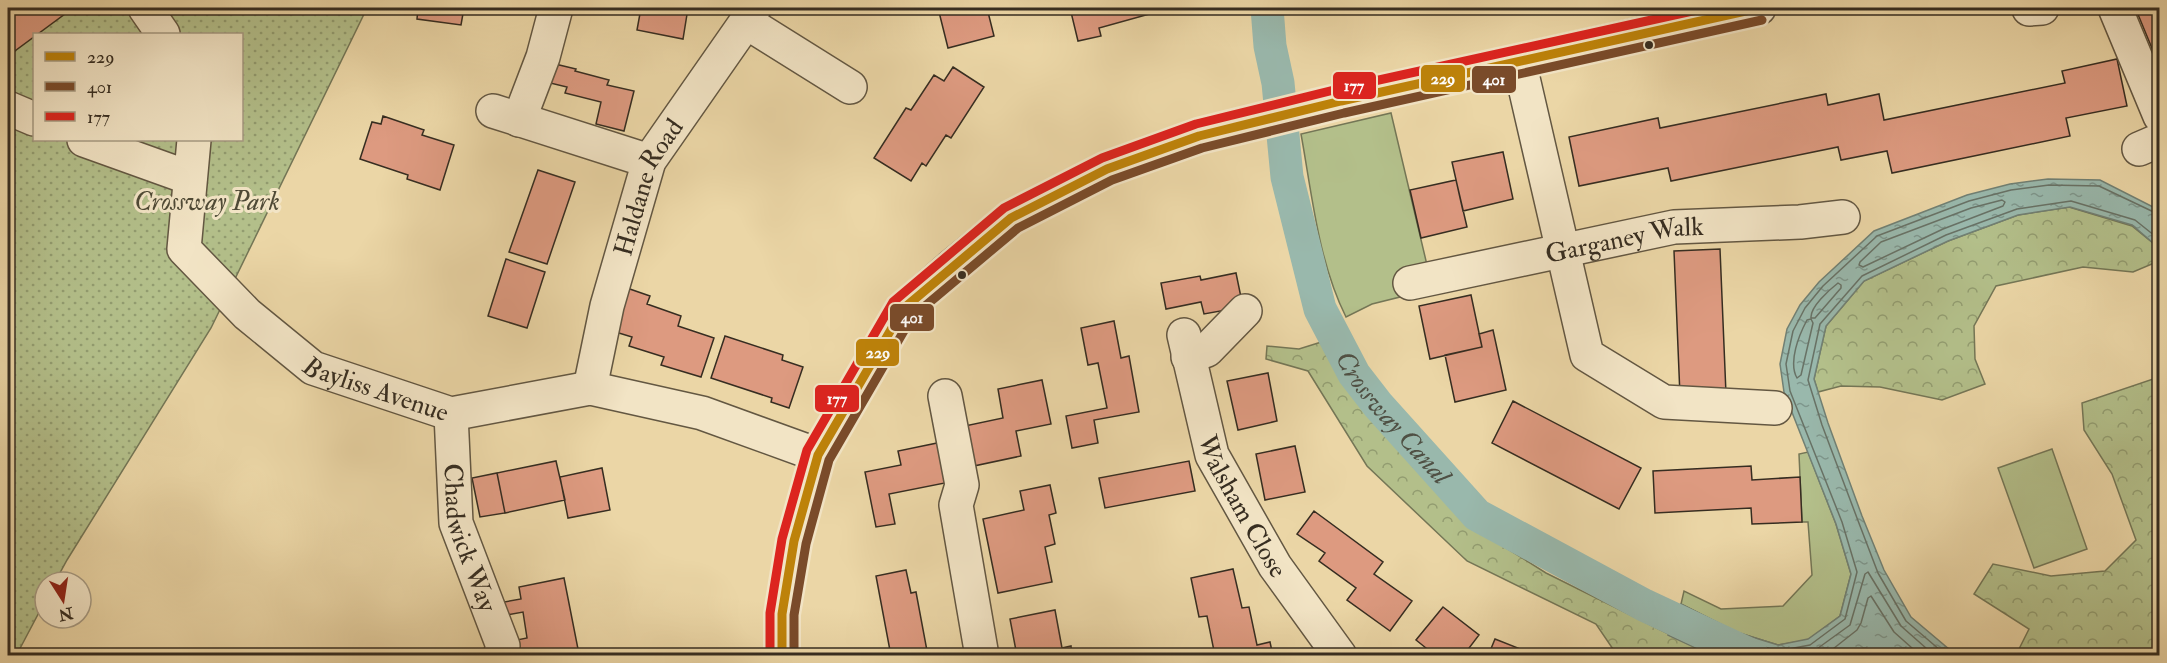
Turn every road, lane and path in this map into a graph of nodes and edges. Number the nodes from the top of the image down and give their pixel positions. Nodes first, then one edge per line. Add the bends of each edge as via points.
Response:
1 (145, 8) edge
2 (556, 8) edge
3 (1759, 8) edge
4 (2115, 8) edge
5 (750, 15) edge
6 (162, 33) edge
7 (1519, 61) junction
8 (850, 87) dead end
9 (8, 108) edge
10 (2160, 116) edge
11 (33, 119) edge
12 (87, 141) edge
13 (194, 141) edge
14 (649, 161) junction
15 (190, 178) junction
16 (1843, 217) dead end
17 (1563, 251) junction
18 (1410, 283) dead end
19 (1245, 311) dead end
20 (590, 388) junction
21 (945, 396) dead end
22 (1775, 408) dead end
23 (451, 414) junction
24 (818, 455) junction
25 (501, 656) edge
26 (782, 656) edge
27 (982, 656) edge
28 (1340, 656) edge

1 - 6 street
2 - 14 street via 543,57 506,115
3 - 7 street
4 - 10 street
5 - 8 street
5 - 14 street, Haldane Road
7 - 17 street
7 - 24 street via 1200,136 1107,169 1011,218 903,309
9 - 11 street
12 - 15 street
13 - 15 street
14 - 20 street, Haldane Road via 607,306
15 - 23 street, Bayliss Avenue via 184,249 247,314 313,368
16 - 17 street, Garganey Walk via 1674,227
17 - 18 street, Garganey Walk
17 - 22 street via 1587,355 1664,402
19 - 28 street, Walsham Close via 1207,350 1186,346 1192,429 1212,455 1275,566
20 - 23 street, Bayliss Avenue
20 - 24 street, Bayliss Avenue via 702,413
21 - 27 street via 962,485 956,505
23 - 25 street, Chadwick Way via 456,523 503,646
24 - 26 street via 794,541 782,614

